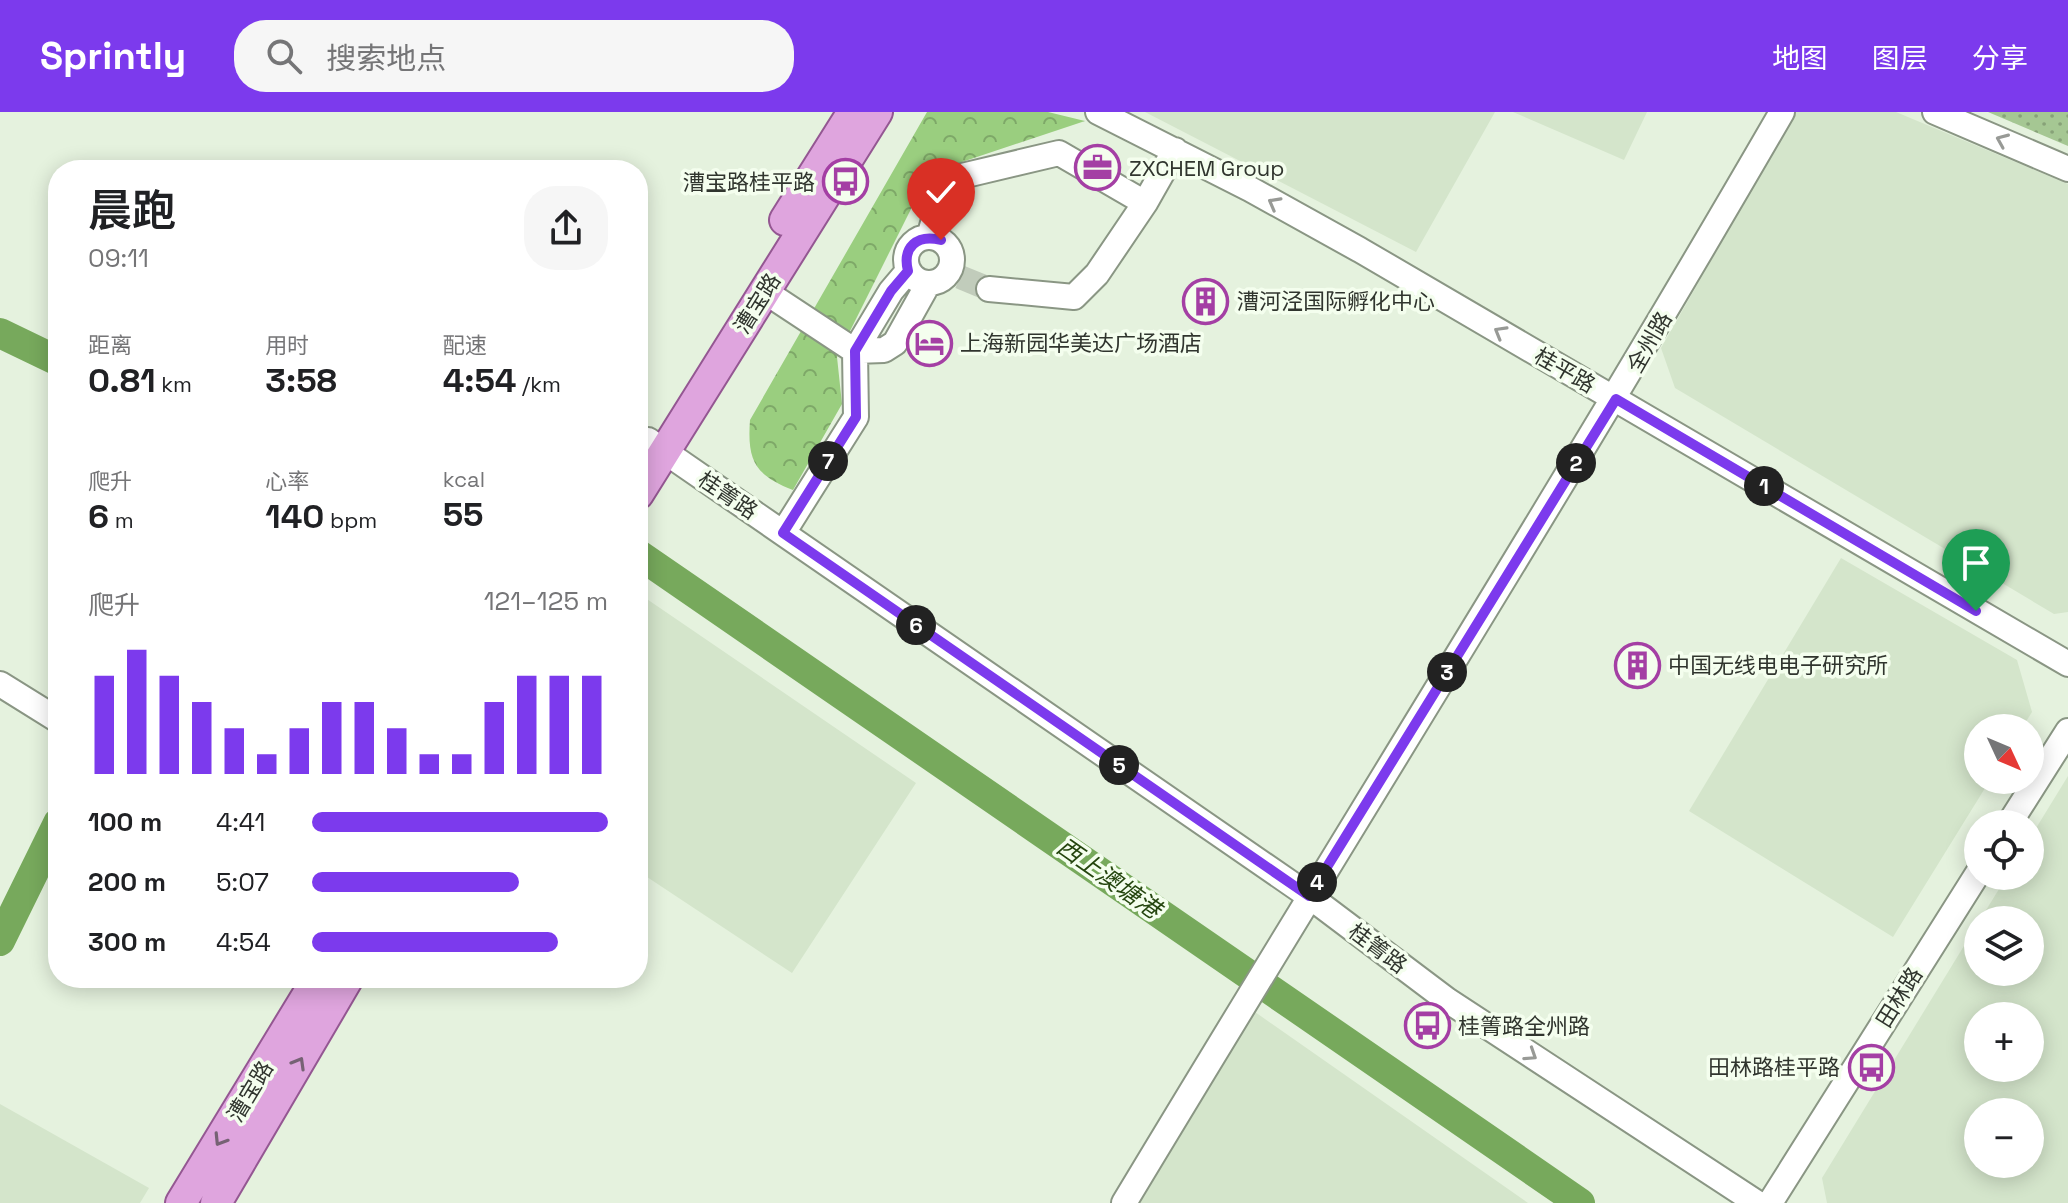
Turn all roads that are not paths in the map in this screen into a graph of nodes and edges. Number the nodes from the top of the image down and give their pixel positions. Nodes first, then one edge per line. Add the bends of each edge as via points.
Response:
1 (853, 112) edge
2 (877, 112) edge
3 (1098, 112) edge
4 (1782, 112) edge
5 (1935, 112) edge
6 (1175, 150) junction
7 (2068, 169) edge
8 (1145, 203) junction
9 (929, 237) junction
10 (936, 276) junction
11 (989, 289) tunnel mouth
12 (764, 291) junction
13 (855, 351) junction
14 (1616, 399) junction
15 (650, 449) edge
16 (783, 533) junction
17 (2068, 664) edge
18 (0, 684) edge
19 (48, 714) edge
20 (2068, 731) edge
21 (2018, 810) edge
22 (1967, 890) edge
23 (1309, 896) junction
24 (312, 988) edge
25 (342, 988) edge
26 (181, 1203) edge
27 (216, 1203) edge
28 (1124, 1203) edge
29 (1757, 1203) edge
30 (1770, 1203) edge

1 - 15 main road, 漕宝路
2 - 12 main road, 漕宝路
3 - 6 street, 桂平路
4 - 14 street, 全州路
7 -> 5 street
6 - 8 street
14 -> 6 street, 桂平路
8 - 9 street via 1059,153 962,176 937,209
8 - 11 street via 1097,274 1074,297
9 - 10 street via 941,240 952,261
9 - 10 street via 909,248 905,260
10 - 13 street via 891,291
12 - 13 street
12 - 15 main road, 漕宝路
13 - 16 street via 856,417
14 - 17 street, 桂平路
14 - 23 street, 全州路
15 - 16 street, 桂箐路
16 - 23 street, 桂箐路
18 - 19 street
20 - 21 street
22 - 30 street, 田林路
23 - 28 street, 全州路
23 -> 29 street, 桂箐路 via 1447,1000
24 -> 26 main road, 漕宝路
27 -> 25 main road, 漕宝路

